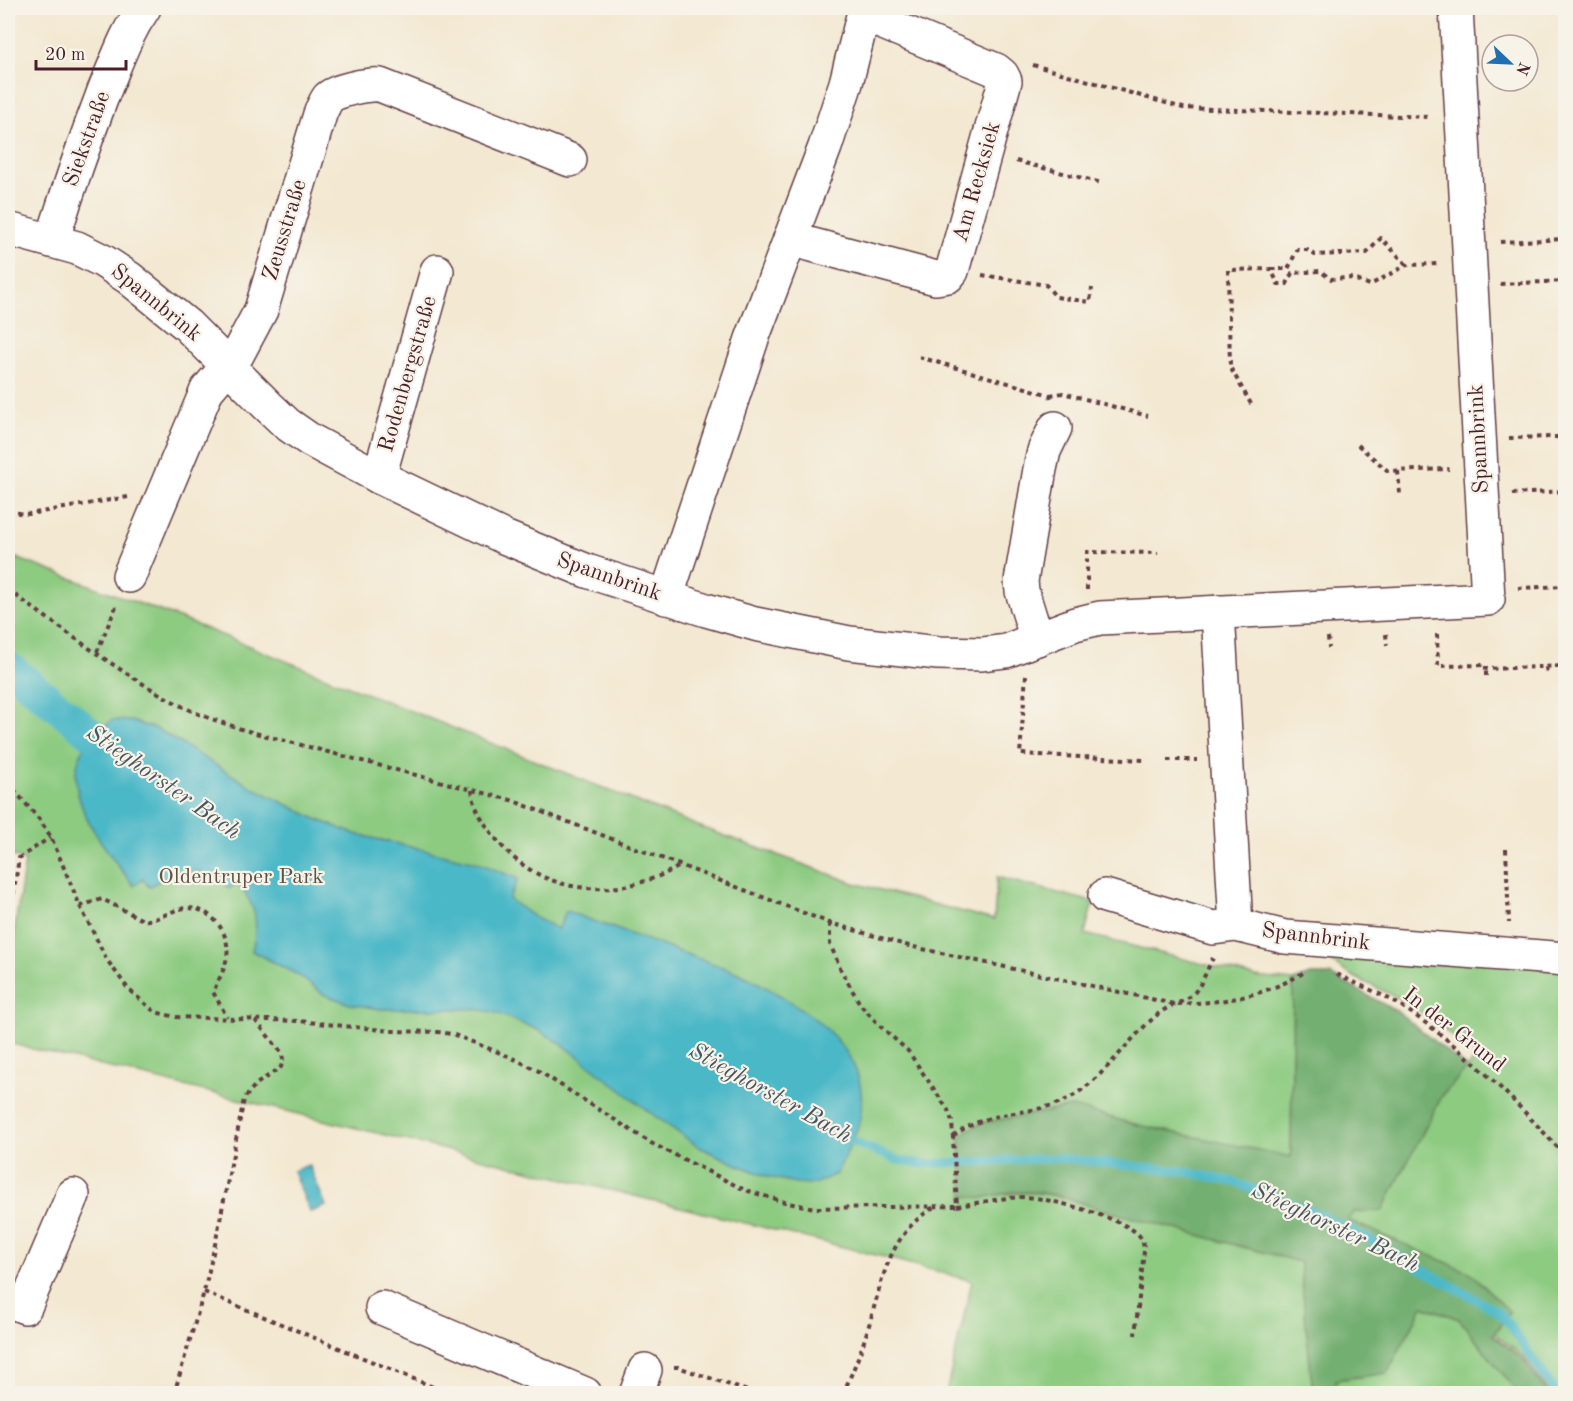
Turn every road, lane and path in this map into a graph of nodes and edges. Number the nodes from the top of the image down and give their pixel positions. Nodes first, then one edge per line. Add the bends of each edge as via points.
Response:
1 (144, 8) edge
2 (1456, 8) edge
3 (865, 11) edge
4 (996, 70) junction
5 (1461, 118) junction
6 (986, 153) junction
7 (570, 160) dead end
8 (1102, 183) dead end
9 (8, 229) edge
10 (790, 239) junction
11 (1566, 239) edge
12 (52, 241) junction
13 (1469, 264) junction
14 (1407, 266) junction
15 (1271, 269) junction
16 (437, 271) dead end
17 (952, 271) junction
18 (1566, 280) edge
19 (1092, 288) dead end
20 (919, 357) dead end
21 (228, 365) junction
22 (1050, 394) junction
23 (1251, 404) dead end
24 (1148, 416) dead end
25 (1056, 428) joint
26 (1566, 438) edge
27 (1358, 445) dead end
28 (1481, 468) junction
29 (1398, 471) junction
30 (379, 477) junction
31 (1566, 491) edge
32 (164, 492) junction
33 (1400, 495) dead end
34 (8, 512) edge
35 (1158, 553) dead end
36 (129, 576) joint
37 (1566, 586) edge
38 (8, 590) edge
39 (1488, 590) junction
40 (666, 598) junction
41 (1436, 601) junction
42 (1218, 612) junction
43 (1087, 621) junction
44 (1037, 639) junction
45 (96, 652) junction
46 (1566, 666) edge
47 (1546, 667) junction
48 (1486, 669) junction
49 (1547, 674) dead end
50 (1486, 676) dead end
51 (1144, 760) dead end
52 (8, 783) edge
53 (472, 790) junction
54 (51, 837) junction
55 (1506, 849) dead end
56 (681, 866) junction
57 (1105, 896) dead end
58 (80, 906) junction
59 (830, 923) junction
60 (1236, 925) junction
61 (8, 930) edge
62 (1509, 932) dead end
63 (1566, 959) edge
64 (1327, 969) dead end
65 (1307, 970) dead end
66 (1174, 1004) junction
67 (227, 1017) junction
68 (255, 1019) junction
69 (953, 1136) junction
70 (1566, 1157) edge
71 (73, 1196) dead end
72 (934, 1206) junction
73 (957, 1206) junction
74 (204, 1292) junction
75 (8, 1300) edge
76 (382, 1308) dead end
77 (1135, 1335) dead end
78 (640, 1382) edge
79 (549, 1387) edge
80 (174, 1394) edge
81 (450, 1394) edge
82 (585, 1394) edge
83 (756, 1394) edge
84 (843, 1394) edge

1 - 12 street, Siekstraße via 129,30 98,107
2 - 5 street, Spannbrink
3 - 4 street
3 - 10 street via 836,115
4 - 5 path via 1024,62 1183,108
4 - 6 street, Am Recksiek via 1005,81
5 - 13 street, Spannbrink
6 - 8 path
6 - 17 street, Am Recksiek
7 - 21 street, Zeusstraße via 380,85 336,93 321,111 261,309
9 - 12 street, Spannbrink
10 - 17 street, Am Recksiek via 936,278
10 - 40 street via 728,409
11 - 13 path
12 - 21 street, Spannbrink via 86,252 129,278 187,324
13 - 14 path
13 - 18 path
13 - 28 street, Spannbrink
14 - 15 path via 1370,285 1352,278 1331,279 1320,271 1292,273 1287,284 1278,284
14 - 15 path via 1381,238 1367,253 1315,255 1297,250 1288,269
15 - 23 path via 1228,270 1230,367
16 - 30 street, Rodenbergstraße
17 - 19 path via 1046,285 1056,297 1090,302
20 - 22 path
21 - 30 street, Spannbrink via 287,424
21 - 32 street via 207,390
22 - 24 path via 1063,393
22 - 25 path
25 - 44 street via 1044,451 1021,581
26 - 28 path via 1555,436
27 - 29 path via 1388,471
28 - 29 path
28 - 31 path
28 - 39 street, Spannbrink
29 - 33 path
30 - 40 street, Spannbrink via 545,555
32 - 34 path via 29,514
32 - 36 street
35 - 43 path via 1087,552
36 - 45 path
37 - 39 path
38 - 45 path
39 - 41 street, Spannbrink via 1488,599
40 - 44 street, Spannbrink via 799,634 938,653 998,652
41 - 42 street, Spannbrink
41 - 48 path via 1438,666 1486,664
42 - 43 street, Spannbrink
42 - 60 street, Spannbrink
43 - 44 street, Spannbrink
44 - 51 path via 1027,672 1020,754
45 - 53 path via 177,704 217,721
46 - 47 path
47 - 48 path
47 - 49 path
48 - 50 path
52 - 54 path
53 - 56 path via 511,800
53 - 56 path via 482,820 501,845 532,872 559,883 609,889 661,877
54 - 58 path
54 - 61 path via 20,858
55 - 62 path
56 - 59 path
57 - 60 street via 1213,928
58 - 67 path via 119,977 155,1012 176,1017
58 - 67 path via 102,899 150,921 189,908 212,916 226,940 227,958 213,992
59 - 66 path via 909,946
59 - 69 path via 830,944 860,1004 917,1062 948,1110
60 - 63 street, Spannbrink via 1285,937
60 - 66 path via 1217,949 1193,993
64 - 70 path, In der Grund via 1402,1006 1460,1051
65 - 66 path via 1233,1000
66 - 69 path via 1157,1014 1072,1097 1053,1105 981,1119
67 - 68 path
68 - 72 path via 452,1034 537,1070 651,1143 745,1190 815,1208
68 - 74 path via 282,1053 283,1060 281,1067 255,1085 244,1099
69 - 73 path
71 - 75 street via 25,1307
72 - 73 path
72 - 84 path via 916,1219 888,1258 865,1338
73 - 77 path via 1024,1197 1050,1200 1134,1230 1142,1238 1144,1251
74 - 80 path
74 - 81 path
76 - 79 street
78 - 83 path via 678,1367
79 - 82 street

